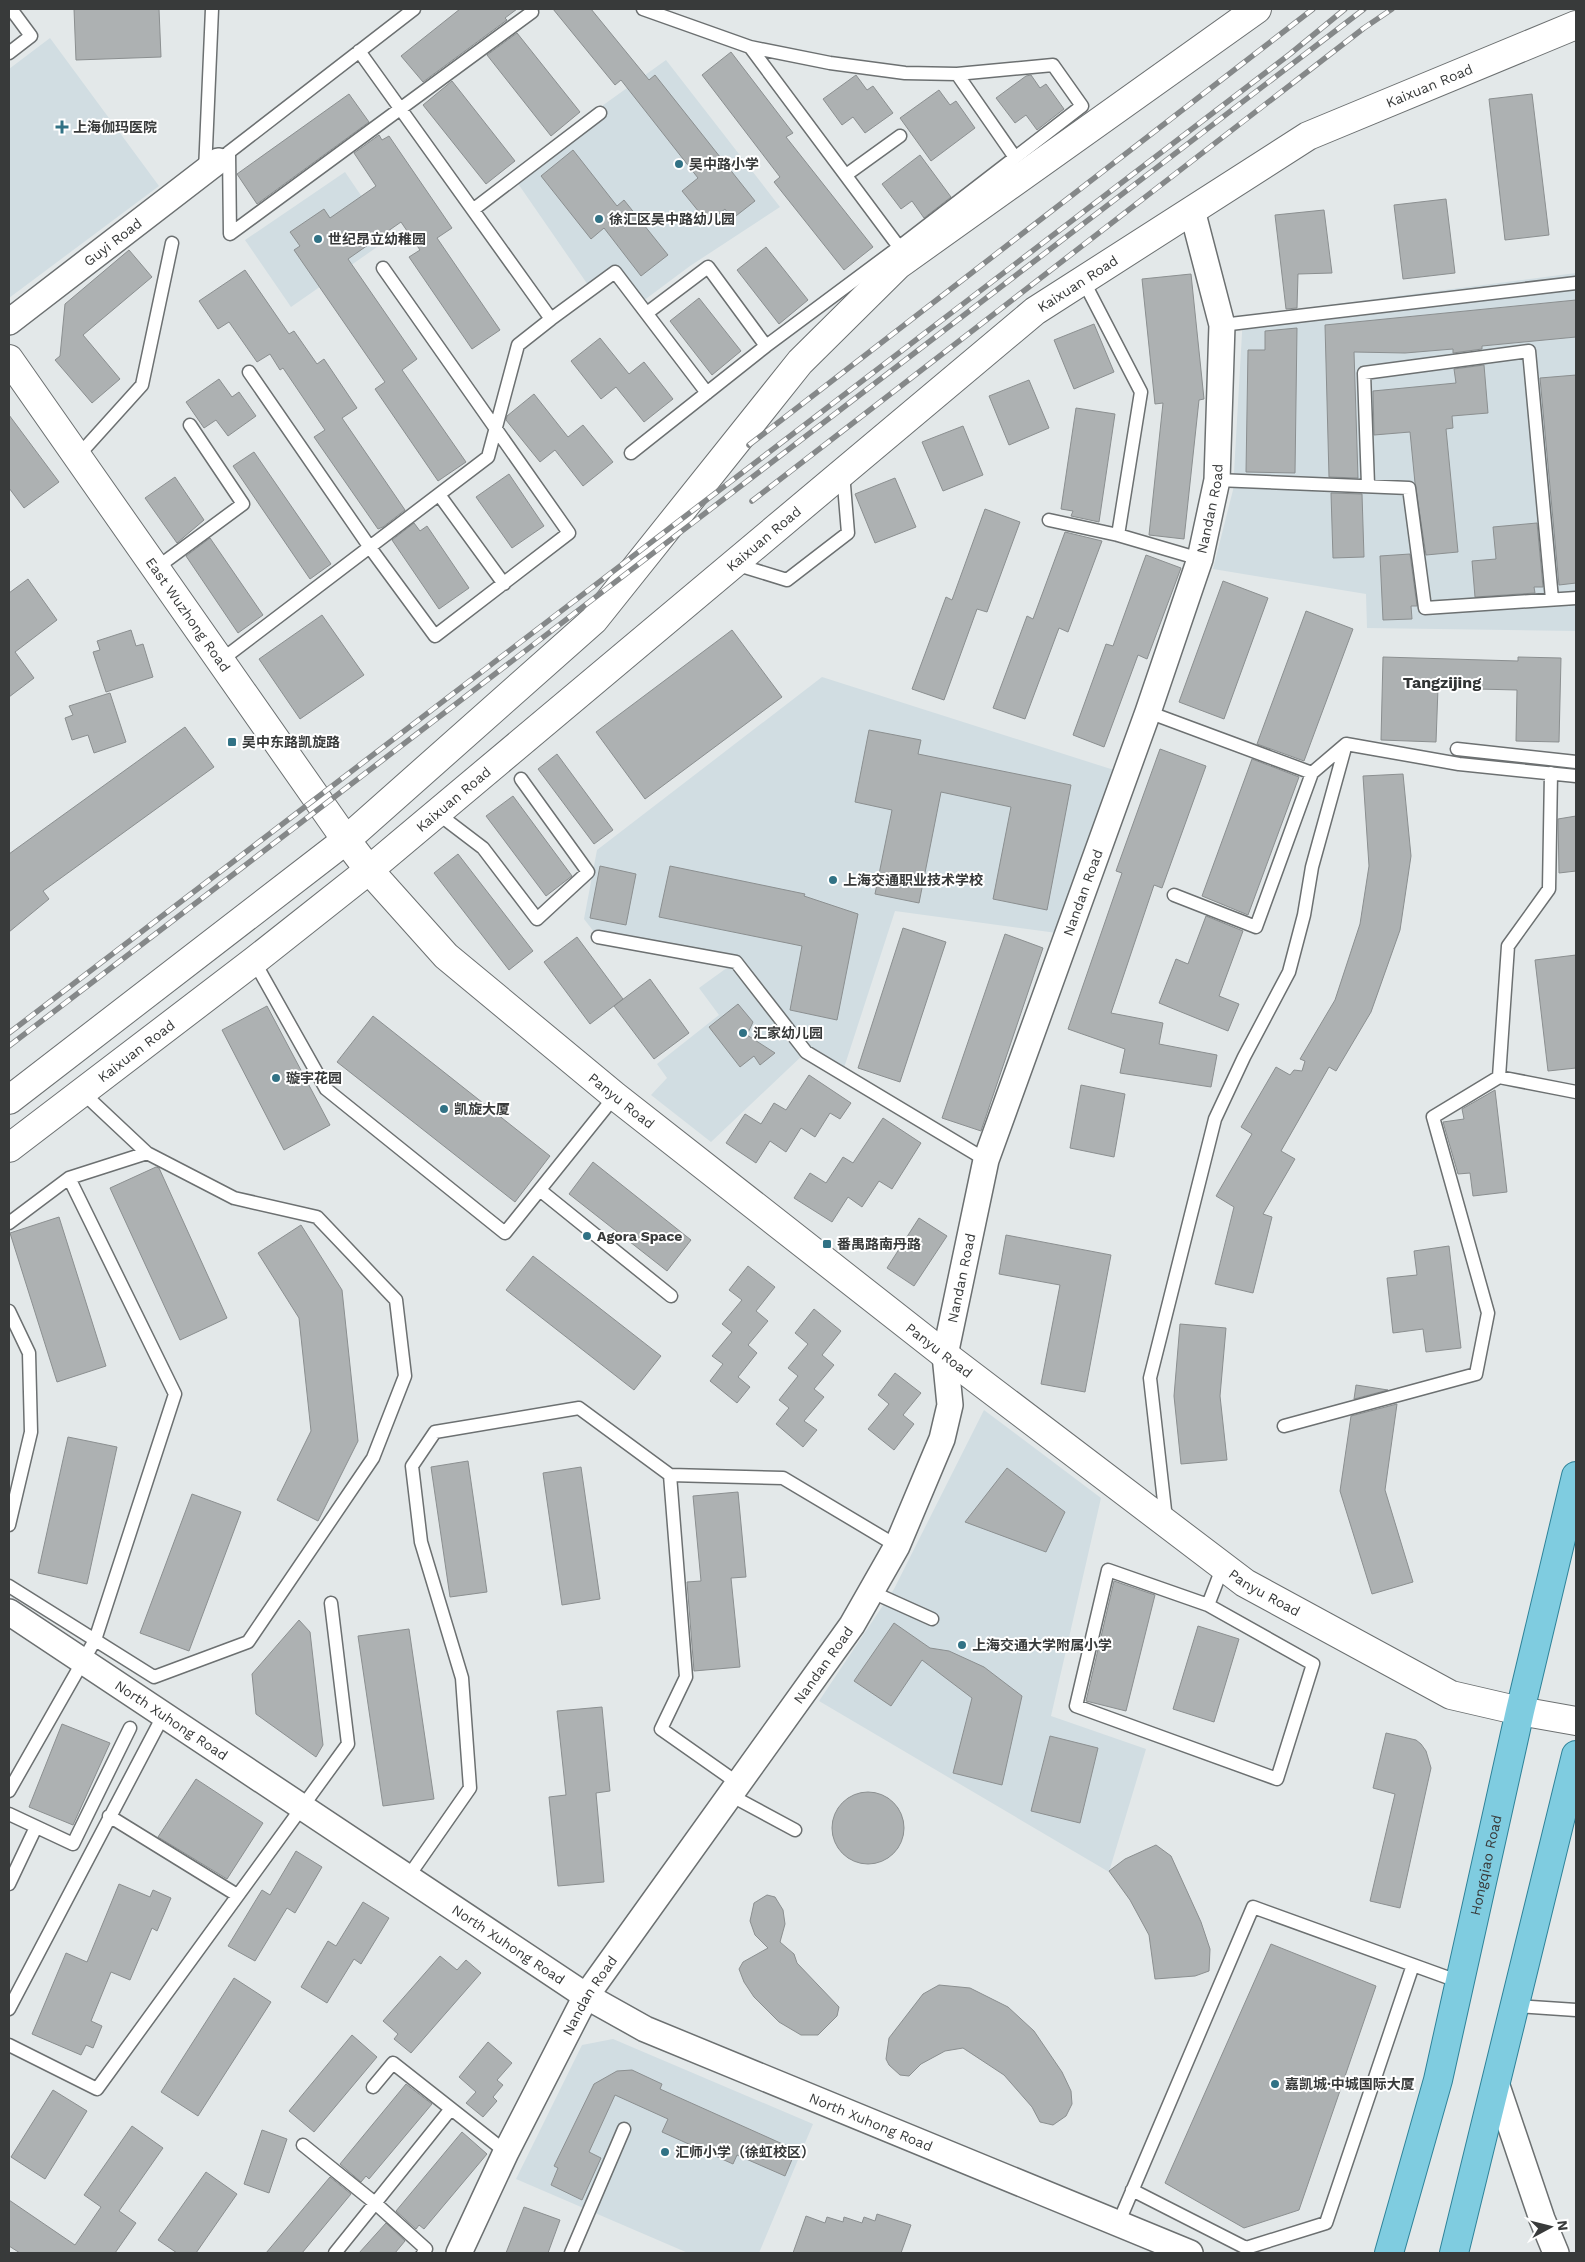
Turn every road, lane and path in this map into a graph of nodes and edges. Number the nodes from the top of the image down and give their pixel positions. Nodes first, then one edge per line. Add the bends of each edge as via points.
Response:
1 (11, 9) edge
2 (212, 9) edge
3 (414, 9) edge
4 (643, 9) edge
5 (1257, 9) edge
6 (532, 12) dead end
7 (1576, 25) edge
8 (1576, 30) edge
9 (750, 47) junction
10 (359, 51) junction
11 (9, 53) edge
12 (957, 74) junction
13 (401, 110) junction
14 (600, 113) dead end
15 (900, 136) dead end
16 (1014, 156) junction
17 (217, 162) junction
18 (846, 175) junction
19 (474, 209) junction
20 (1192, 210) junction
21 (172, 243) dead end
22 (900, 248) junction
23 (383, 268) dead end
24 (1083, 280) junction
25 (1576, 283) edge
26 (647, 313) junction
27 (551, 319) junction
28 (9, 322) edge
29 (1222, 324) junction
30 (766, 346) junction
31 (9, 359) edge
32 (249, 372) dead end
33 (707, 393) junction
34 (190, 425) dead end
35 (496, 426) junction
36 (631, 453) dead end
37 (77, 457) junction
38 (843, 473) junction
39 (1218, 480) junction
40 (1368, 485) junction
41 (440, 496) junction
42 (1049, 520) dead end
43 (1118, 535) junction
44 (371, 549) junction
45 (1200, 559) junction
46 (734, 564) junction
47 (156, 569) junction
48 (504, 584) junction
49 (1576, 598) edge
50 (1552, 599) junction
51 (220, 661) junction
52 (1148, 712) junction
53 (1346, 744) junction
54 (1457, 749) dead end
55 (1576, 762) edge
56 (1312, 773) junction
57 (1551, 773) junction
58 (1576, 776) edge
59 (521, 779) dead end
60 (437, 813) junction
61 (346, 840) junction
62 (369, 870) junction
63 (1174, 895) dead end
64 (598, 937) dead end
65 (254, 962) junction
66 (1499, 1077) junction
67 (82, 1092) junction
68 (1576, 1092) edge
69 (615, 1096) junction
70 (9, 1100) edge
71 (9, 1148) edge
72 (147, 1153) junction
73 (986, 1160) junction
74 (69, 1178) junction
75 (541, 1191) junction
76 (9, 1223) edge
77 (671, 1296) dead end
78 (9, 1311) edge
79 (945, 1355) junction
80 (1284, 1426) dead end
81 (670, 1475) junction
82 (1576, 1476) edge
83 (1166, 1522) junction
84 (9, 1525) edge
85 (897, 1546) junction
86 (1223, 1566) junction
87 (9, 1586) edge
88 (872, 1592) junction
89 (331, 1603) dead end
90 (1208, 1605) junction
91 (9, 1612) edge
92 (932, 1619) dead end
93 (89, 1650) junction
94 (1520, 1711) junction
95 (163, 1716) junction
96 (1576, 1722) edge
97 (130, 1728) dead end
98 (1576, 1755) edge
99 (735, 1790) junction
100 (9, 1791) edge
101 (302, 1806) junction
102 (9, 1814) edge
103 (109, 1816) junction
104 (36, 1827) junction
105 (796, 1830) dead end
106 (408, 1877) junction
107 (9, 1884) edge
108 (238, 1895) junction
109 (1413, 1965) junction
110 (1460, 1982) junction
111 (586, 1996) junction
112 (1515, 2006) junction
113 (9, 2009) edge
114 (1576, 2010) edge
115 (9, 2045) edge
116 (1496, 2083) junction
117 (373, 2087) dead end
118 (450, 2110) junction
119 (624, 2129) dead end
120 (303, 2145) dead end
121 (506, 2152) junction
122 (1132, 2190) junction
123 (375, 2203) junction
124 (1118, 2224) junction
125 (335, 2253) edge
126 (422, 2253) edge
127 (459, 2253) edge
128 (571, 2253) edge
129 (1190, 2253) edge
130 (1389, 2253) edge
131 (1454, 2253) edge
132 (1556, 2253) edge

1 - 11 lane via 31,36
2 - 17 lane
3 - 10 lane
4 - 9 lane
5 - 61 street via 898,265 800,362 594,620
6 - 13 lane
7 - 8 lane
7 - 20 street, Kaixuan Road via 1308,136
9 - 12 lane via 830,64 905,73
9 - 18 lane
10 - 13 lane
10 - 17 lane
12 - 16 lane
12 - 16 lane via 1053,65 1082,106
13 - 17 lane via 230,234
13 - 19 lane
14 - 19 lane
15 - 18 lane
16 - 22 lane
17 - 28 street, Guyi Road
18 - 22 lane
19 - 27 lane
20 - 24 street, Kaixuan Road
20 - 29 street, Nandan Road
21 - 37 lane via 142,385
22 - 30 lane
23 - 35 lane
24 - 38 street, Kaixuan Road via 1035,311
24 - 43 lane via 1141,392
25 - 29 lane
26 - 27 lane via 615,272
26 - 30 lane via 708,268
26 - 33 lane
27 - 35 lane via 518,345
29 - 39 street, Nandan Road
30 - 33 lane
31 - 37 street, East Wuzhong Road
32 - 44 lane
33 - 36 lane
34 - 47 lane via 243,504
35 - 41 lane via 488,458
35 - 48 lane via 569,532
37 - 47 street, East Wuzhong Road
38 - 46 street, Kaixuan Road
38 - 46 lane via 848,533 787,580
39 - 40 lane
39 - 45 street, Nandan Road
40 - 50 lane via 1409,488 1425,608
40 - 50 lane via 1364,373 1529,351
41 - 44 lane
41 - 48 lane
42 - 43 lane
43 - 45 lane
44 - 48 lane via 435,636
44 - 51 lane
45 - 52 street, Nandan Road
46 - 60 street, Kaixuan Road
47 - 51 street, East Wuzhong Road
49 - 50 lane
51 - 61 street, East Wuzhong Road
52 - 56 lane
52 - 73 street, Nandan Road
53 - 56 lane
53 - 57 lane via 1459,764
53 - 83 lane via 1312,867 1289,972 1215,1119 1150,1378
54 - 55 lane
56 - 63 lane via 1256,927
57 - 58 lane
57 - 66 lane via 1549,889 1508,946
59 - 60 lane via 588,872 537,919 482,848
60 - 62 street, Kaixuan Road
61 - 62 street, East Wuzhong Road
61 - 70 street
62 - 65 street, Kaixuan Road
62 - 69 street, Panyu Road via 446,956
64 - 73 lane via 736,962 806,1052
65 - 67 street, Kaixuan Road
65 - 75 lane via 326,1089 505,1234
66 - 68 lane
66 - 80 lane via 1433,1118 1488,1313 1476,1374
67 - 71 street, Kaixuan Road
67 - 72 lane
69 - 75 lane
69 - 79 street, Panyu Road
72 - 74 lane
72 - 93 lane via 234,1198 316,1217 396,1300 405,1376 373,1458 248,1642 154,1678
73 - 79 street, Nandan Road
74 - 76 lane
74 - 93 lane via 175,1394
75 - 77 lane
78 - 84 lane via 30,1353 31,1432
79 - 83 street, Panyu Road
79 - 85 street, Nandan Road via 950,1405 942,1440
81 - 85 lane via 783,1478
81 - 99 lane via 686,1677 661,1729
81 - 106 lane via 579,1408 435,1432 412,1466 421,1542 462,1678 470,1788
82 - 94 main road, Hongqiao Road
83 - 86 street, Panyu Road
85 - 88 street, Nandan Road
86 - 90 lane
86 - 94 street, Panyu Road via 1245,1582 1451,1695
87 - 93 lane
88 - 92 lane
88 - 99 street, Nandan Road via 852,1626
89 - 101 lane via 348,1744
90 - 90 lane via 1313,1664 1277,1779 1076,1706 1108,1570
91 - 93 street, North Xuhong Road
93 - 95 street, North Xuhong Road
93 - 100 lane
94 - 96 street, Panyu Road
94 - 110 main road, Hongqiao Road
95 - 101 street, North Xuhong Road
95 - 103 lane
97 - 104 lane via 73,1844
98 - 112 main road
99 - 105 lane
99 - 111 street, Nandan Road
101 - 106 street, North Xuhong Road
101 - 108 lane
102 - 104 lane
103 - 108 lane
103 - 113 lane
104 - 107 lane
106 - 111 street, North Xuhong Road
108 - 115 lane via 97,2089
109 - 110 lane
109 - 122 lane via 1253,1907
109 - 122 lane via 1326,2223 1246,2248
110 - 130 main road, Hongqiao Road via 1438,2080
111 - 121 street, Nandan Road
111 - 124 street, North Xuhong Road via 645,2029
112 - 114 lane
112 - 116 main road
116 - 131 main road
116 - 132 street
117 - 118 lane via 393,2064
118 - 121 lane
118 - 123 lane
119 - 128 lane
120 - 123 lane
121 - 127 street, Nandan Road
122 - 124 lane
123 - 125 lane
123 - 126 lane via 426,2249
124 - 129 street, North Xuhong Road

